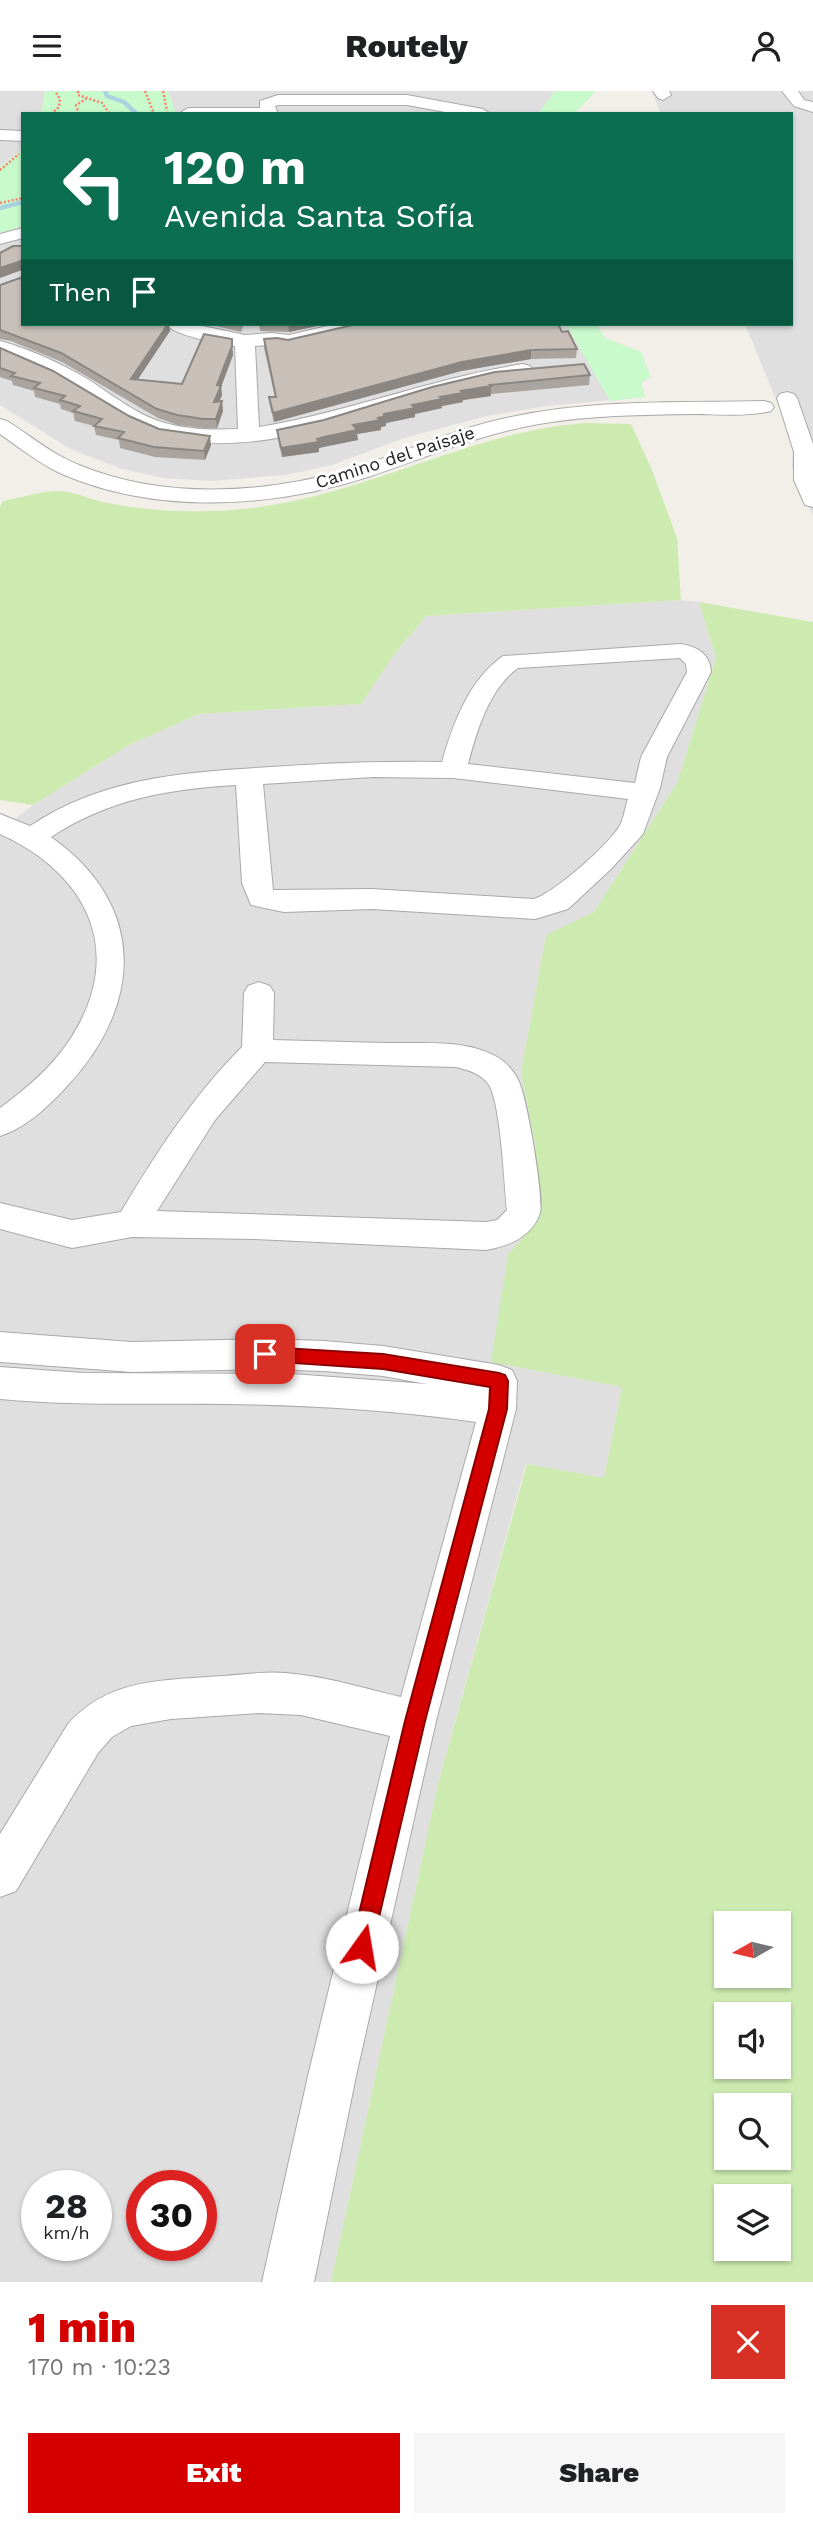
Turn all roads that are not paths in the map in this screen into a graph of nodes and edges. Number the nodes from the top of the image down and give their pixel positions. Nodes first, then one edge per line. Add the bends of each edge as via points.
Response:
1 (790, 91) edge
2 (813, 107) edge
3 (415, 108) edge
4 (186, 109) edge
5 (249, 112) edge
6 (270, 112) edge
7 (460, 112) edge
8 (0, 135) edge
9 (21, 136) edge
10 (21, 234) edge
11 (0, 239) edge
12 (181, 326) edge
13 (351, 326) edge
14 (245, 341) junction
15 (288, 341) junction
16 (0, 347) edge
17 (246, 362) junction
18 (541, 368) edge
19 (787, 398) dead end
20 (764, 407) dead end
21 (0, 425) edge
22 (248, 435) junction
23 (808, 463) edge
24 (813, 500) edge
25 (453, 770) junction
26 (249, 777) junction
27 (643, 792) junction
28 (0, 823) edge
29 (32, 837) junction
30 (259, 993) dead end
31 (257, 1051) junction
32 (0, 1124) edge
33 (0, 1216) edge
34 (132, 1224) junction
35 (0, 1347) edge
36 (0, 1383) edge
37 (499, 1395) junction
38 (415, 1721) junction
39 (0, 1875) edge
40 (288, 2282) edge

1 - 2 street via 799,103
3 - 6 street via 278,100 266,104
3 - 7 street
4 - 5 street
8 - 9 street
10 - 11 street
12 - 14 street
13 - 15 street
14 - 15 street
14 - 17 street
15 - 17 street via 289,346 280,351
16 - 22 street via 71,378 149,425 190,435
17 - 22 street
18 - 22 street via 464,378 305,425
19 - 23 street
20 - 21 street, Camino del Paisaje via 589,412 531,419 478,431 332,480 222,494 159,491 87,475 39,453
23 - 24 street via 805,479
25 - 26 street via 373,769
25 - 27 street
25 - 27 street via 464,729 495,675 512,661 687,652 698,661 699,672 654,757 648,788
26 - 27 street via 256,883 261,898 284,902 372,899 535,909 558,902 633,828
26 - 29 street via 161,783 111,795 67,814
28 - 29 street
29 - 32 street via 69,863 95,896 110,935 110,978 82,1047 44,1090
30 - 31 street
31 - 34 street via 231,1075 174,1150
31 - 34 street via 456,1056 494,1071 507,1091 524,1211 520,1220 504,1232 486,1236
33 - 34 street via 72,1234
35 - 37 street via 132,1357 324,1356 418,1366
36 - 37 street via 80,1390 327,1391 429,1399
37 - 38 street
38 - 39 street via 284,1693 146,1701 118,1709 90,1728 79,1743
38 - 40 street

